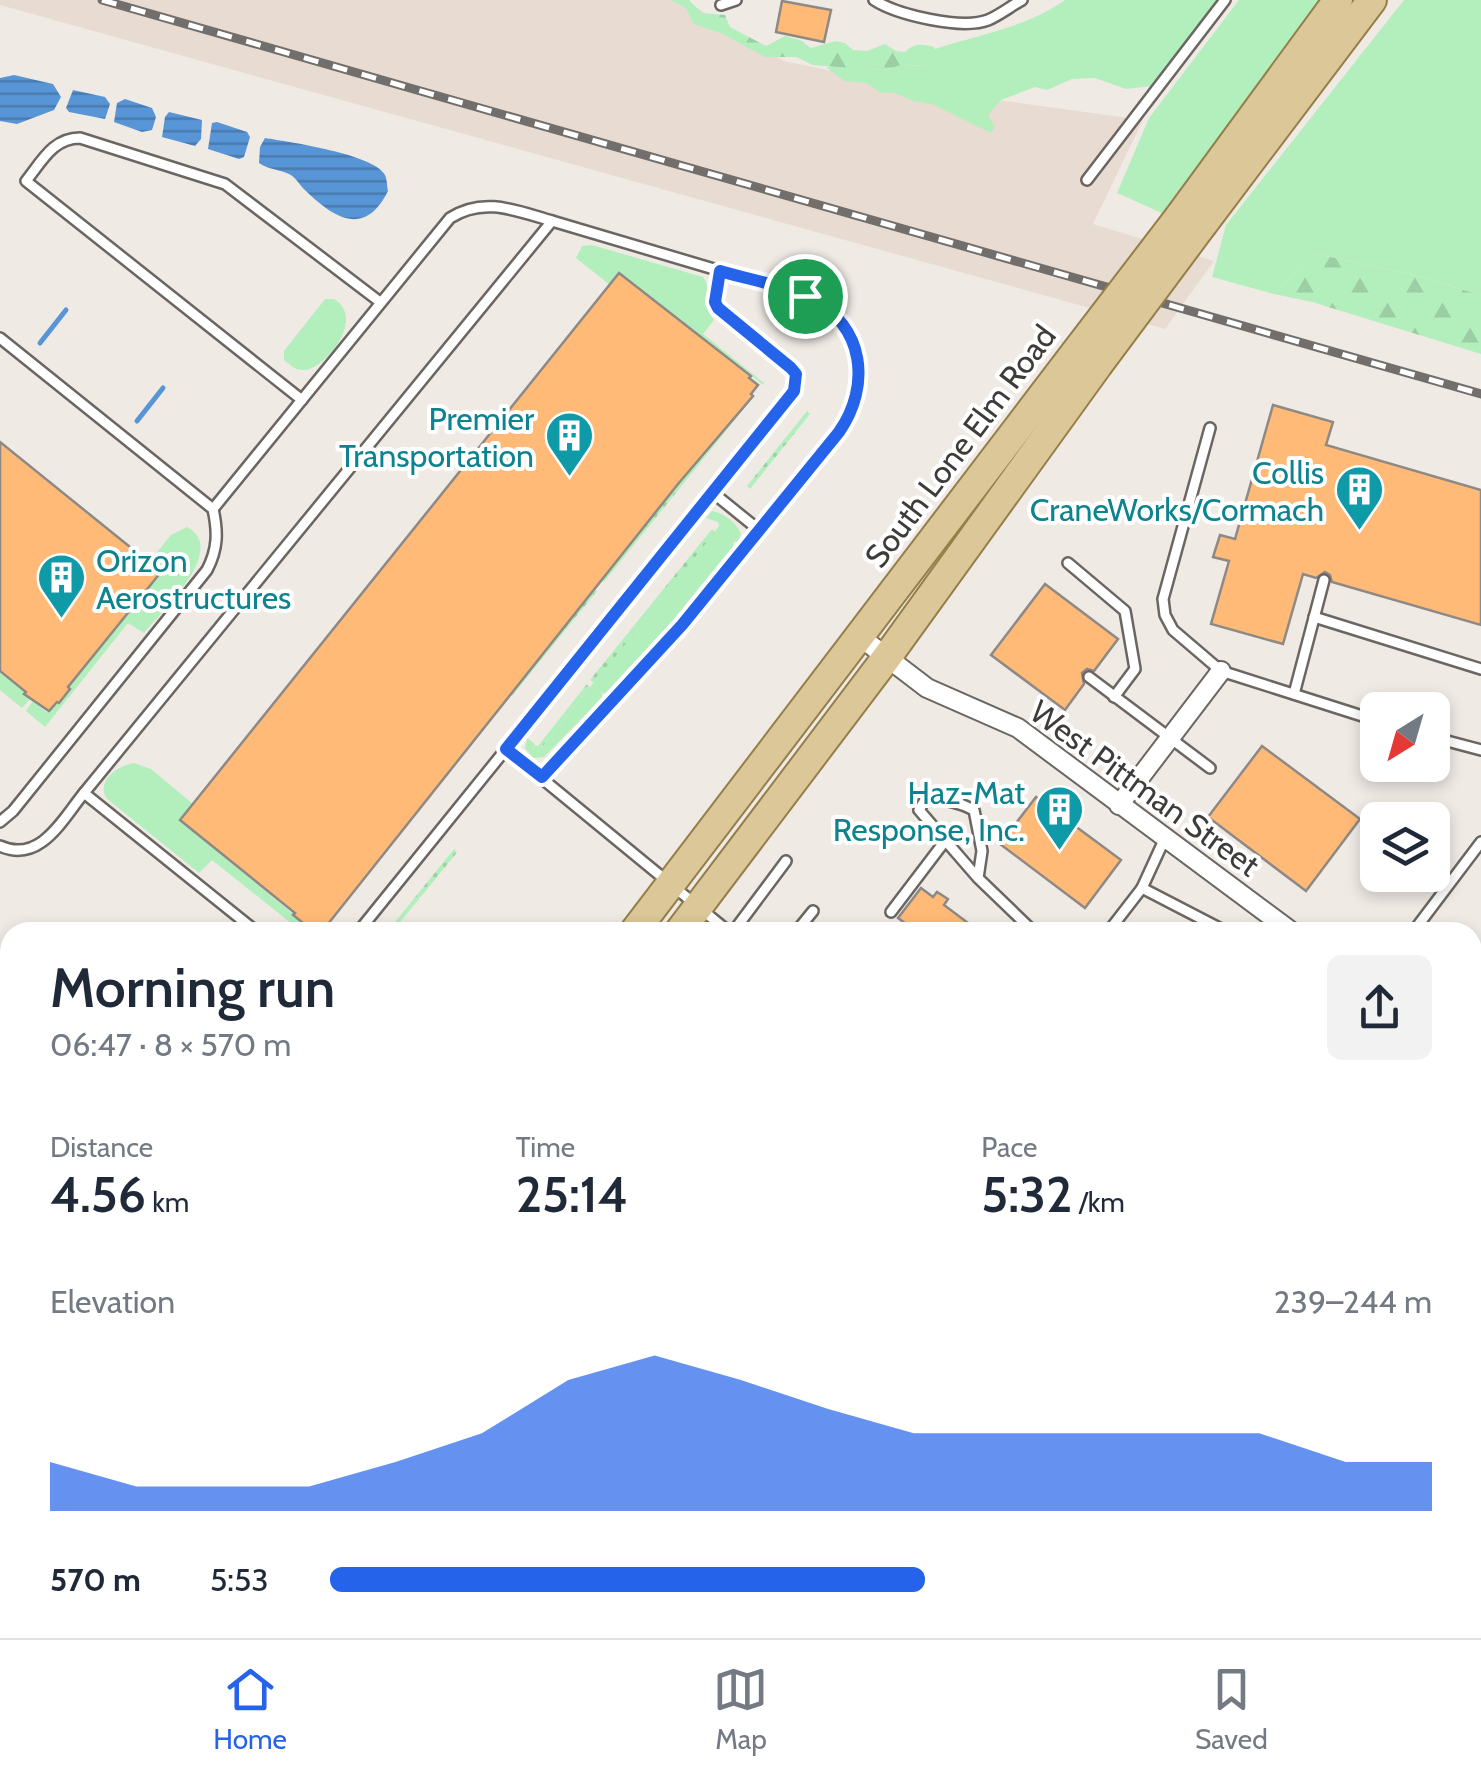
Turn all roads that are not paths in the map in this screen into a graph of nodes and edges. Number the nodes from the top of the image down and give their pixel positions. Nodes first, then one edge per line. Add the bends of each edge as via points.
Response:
1 (736, 0) edge
2 (874, 0) edge
3 (1022, 0) edge
4 (1225, 0) edge
5 (1338, 0) edge
6 (1372, 0) edge
7 (721, 6) dead end
8 (1087, 180) dead end
9 (552, 221) junction
10 (1191, 221) junction
11 (720, 271) junction
12 (380, 302) junction
13 (0, 338) edge
14 (1087, 359) junction
15 (302, 400) junction
16 (1210, 428) dead end
17 (712, 492) junction
18 (214, 509) junction
19 (759, 530) junction
20 (1068, 564) dead end
21 (1324, 580) dead end
22 (1314, 617) junction
23 (859, 636) junction
24 (887, 657) junction
25 (1481, 669) edge
26 (1221, 671) junction
27 (1089, 678) dead end
28 (1294, 694) junction
29 (1114, 697) junction
30 (1360, 714) edge
31 (1170, 739) junction
32 (1450, 742) edge
33 (506, 749) junction
34 (1481, 750) edge
35 (1210, 768) dead end
36 (542, 777) junction
37 (84, 793) junction
38 (1119, 804) junction
39 (0, 822) edge
40 (1165, 838) junction
41 (945, 840) junction
42 (1481, 842) edge
43 (0, 846) edge
44 (786, 861) dead end
45 (978, 878) junction
46 (671, 882) junction
47 (1142, 888) junction
48 (699, 906) junction
49 (812, 910) dead end
50 (891, 912) dead end
51 (245, 922) edge
52 (366, 922) edge
53 (641, 922) edge
54 (687, 922) edge
55 (719, 922) edge
56 (739, 922) edge
57 (803, 922) edge
58 (1024, 922) edge
59 (1116, 922) edge
60 (1208, 922) edge
61 (1278, 922) edge
62 (1421, 922) edge

1 - 7 lane
2 - 3 lane via 890,11 938,21 984,22
4 - 8 lane
5 - 10 main road, South Lone Elm Road
6 - 10 main road, South Lone Elm Road
9 - 11 lane
9 - 12 lane via 487,205 460,211
9 - 37 lane
10 - 14 main road, South Lone Elm Road, bridge
11 - 17 lane via 718,308 791,368 797,382
11 - 19 lane via 818,303 841,323 858,354 859,384 848,419
12 - 15 lane
12 - 15 lane via 225,184 80,138 55,144 26,180
13 - 18 lane
14 - 23 main road, South Lone Elm Road
14 - 24 main road, South Lone Elm Road
15 - 18 lane
16 - 26 lane via 1163,600 1172,630
17 - 19 lane
17 - 33 lane
18 - 39 lane via 216,546 207,570
19 - 36 lane via 676,633
20 - 29 lane via 1125,611 1135,669
21 - 22 lane
22 - 25 lane
22 - 28 lane
23 - 24 street, West Pittman Street
23 - 46 main road, South Lone Elm Road
24 - 38 street, West Pittman Street via 927,688 1018,728
24 - 48 main road, South Lone Elm Road
26 - 28 lane
26 - 31 street
27 - 29 lane
28 - 30 lane
29 - 31 lane
31 - 35 lane
31 - 38 street
32 - 34 lane
33 - 36 lane
33 - 52 lane
36 - 46 lane
37 - 43 lane via 42,844 16,852
37 - 51 lane
38 - 40 street, West Pittman Street
40 - 47 lane
40 - 61 street, West Pittman Street
41 - 45 lane
41 - 45 lane via 919,810 924,800 974,810 982,851
41 - 50 lane
42 - 62 lane
44 - 56 lane
45 - 58 lane
46 - 48 lane
46 - 53 main road, South Lone Elm Road
47 - 59 lane
47 - 60 lane
48 - 54 main road, South Lone Elm Road
48 - 55 lane
49 - 57 lane

